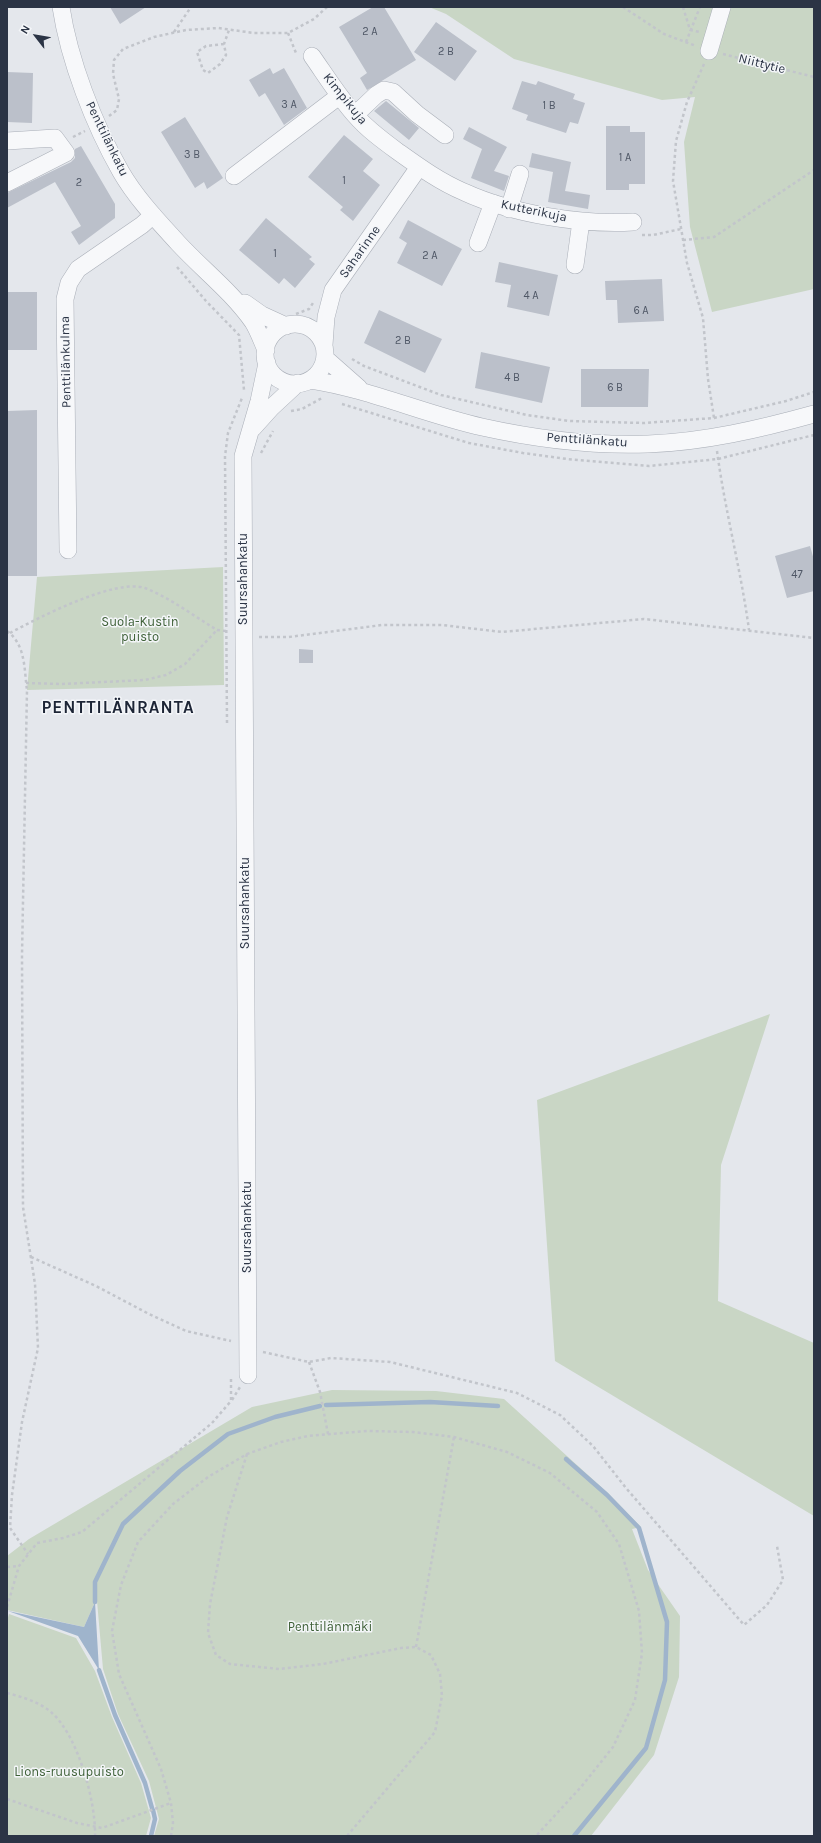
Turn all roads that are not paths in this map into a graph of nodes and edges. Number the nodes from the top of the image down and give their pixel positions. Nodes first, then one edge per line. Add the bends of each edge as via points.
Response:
1 (61, 7) edge
2 (722, 7) edge
3 (712, 43) road end
4 (306, 57) road end
5 (339, 96) junction
6 (355, 116) junction
7 (445, 135) dead end
8 (7, 141) edge
9 (419, 167) junction
10 (520, 174) dead end
11 (234, 176) dead end
12 (7, 183) edge
13 (494, 203) junction
14 (510, 209) junction
15 (153, 215) junction
16 (580, 221) junction
17 (636, 229) road end
18 (478, 243) dead end
19 (575, 265) dead end
20 (222, 286) junction
21 (333, 290) junction
22 (293, 322) junction
23 (324, 351) junction
24 (267, 356) junction
25 (304, 382) junction
26 (362, 391) junction
27 (814, 414) edge
28 (249, 432) junction
29 (68, 550) dead end
30 (248, 1374) dead end

1 - 15 street, Penttilänkatu via 76,66 97,124 122,172
2 - 3 street
4 - 5 street, Kimpikuja
5 - 6 street, Kimpikuja
5 - 11 street
6 - 7 street via 384,90 393,92
6 - 9 street, Kimpikuja
8 - 12 street via 55,138 66,153
9 - 13 street, Kutterikuja via 464,192
9 - 21 street, Saharinne
10 - 14 street
13 - 14 street, Kutterikuja
13 - 18 street
14 - 16 street, Kutterikuja
15 - 20 street, Penttilänkatu
15 - 29 street, Penttilänkulma via 78,270 65,299
16 - 17 street, Kutterikuja
16 - 19 street
20 - 22 street, Penttilänkatu via 262,315
20 - 24 street, Penttilänkatu via 254,323
21 - 22 street via 317,312
21 - 23 street, Saharinne via 326,317
22 - 23 street via 317,333
22 - 24 street via 271,337
23 - 25 street via 320,370
23 - 26 street
24 - 25 street via 274,374 279,379 291,383
24 - 28 street, Suursahankatu via 259,401
25 - 26 street, Penttilänkatu
25 - 28 street, Suursahankatu via 271,408
26 - 27 street, Penttilänkatu via 483,427 569,440 648,444 768,427
28 - 30 street, Suursahankatu via 243,456

